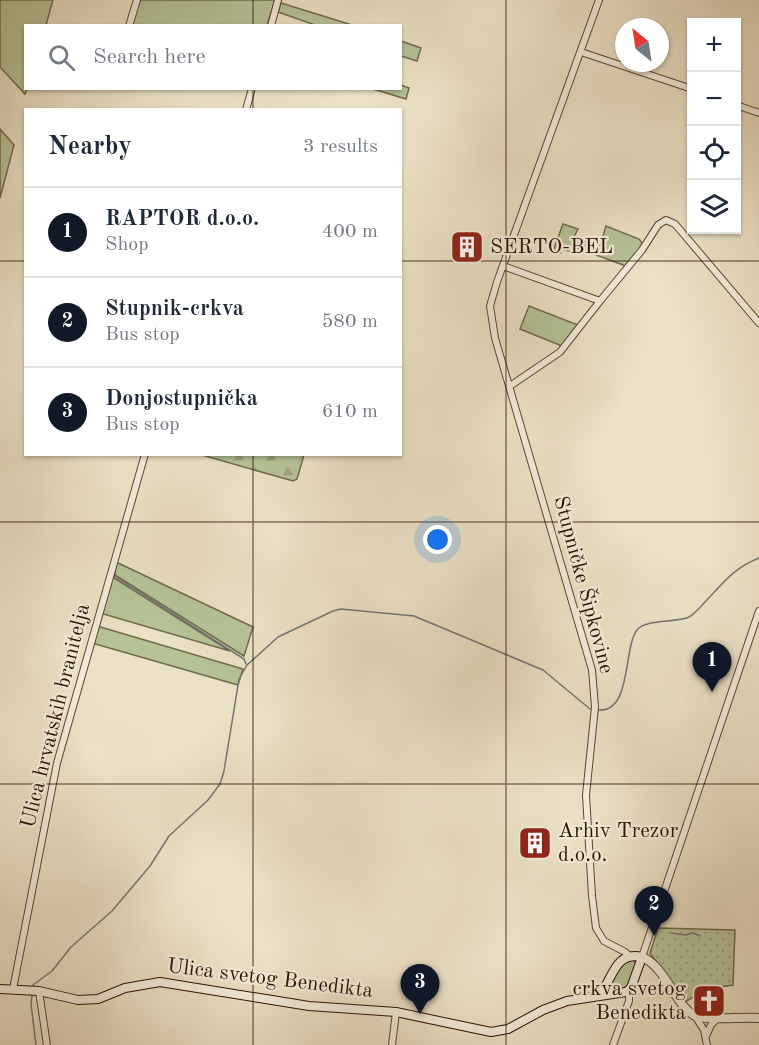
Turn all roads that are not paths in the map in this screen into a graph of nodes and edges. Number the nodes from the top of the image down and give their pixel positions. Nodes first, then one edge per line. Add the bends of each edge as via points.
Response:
1 (137, 0) edge
2 (278, 0) edge
3 (599, 0) edge
4 (130, 24) edge
5 (272, 24) edge
6 (581, 52) junction
7 (687, 87) edge
8 (251, 90) edge
9 (741, 107) edge
10 (247, 108) edge
11 (759, 112) edge
12 (502, 266) junction
13 (600, 301) junction
14 (759, 323) edge
15 (510, 386) junction
16 (144, 456) edge
17 (759, 611) edge
18 (631, 957) junction
19 (642, 957) junction
20 (0, 989) edge
21 (13, 989) junction
22 (629, 991) junction
23 (39, 992) junction
24 (598, 995) junction
25 (396, 1012) junction
26 (695, 1016) junction
27 (719, 1017) junction
28 (759, 1018) edge
29 (706, 1037) junction
30 (47, 1045) edge
31 (392, 1045) edge
32 (613, 1045) edge
33 (707, 1045) edge

1 - 4 street
2 - 5 street
3 - 6 street, Stupničke Šipkovine
6 - 7 street
6 - 12 street, Stupničke Šipkovine
8 - 10 street
9 - 11 street
12 - 13 street
12 - 15 street, Stupničke Šipkovine via 489,310
13 - 14 street via 658,225 668,221 675,224
13 - 15 street via 560,352
15 - 18 street, Stupničke Šipkovine via 592,669 595,709 586,795 596,928 604,941
16 - 21 street, Ulica hrvatskih branitelja via 57,763
17 - 19 street
18 - 19 main road
18 - 24 main road via 614,968
19 - 22 main road
19 - 26 street via 655,964
20 - 21 main road
21 - 23 main road, Ulica svetog Benedikta
22 - 24 main road, Ulica svetog Benedikta
22 - 32 street
23 - 25 main road, Ulica svetog Benedikta via 78,1000 98,999 125,988 160,982 309,1006
23 - 30 street
24 - 25 main road, Ulica svetog Benedikta via 555,1004 500,1032
25 - 31 street
26 - 27 street
26 - 29 street
27 - 28 street
27 - 29 street
29 - 33 street

